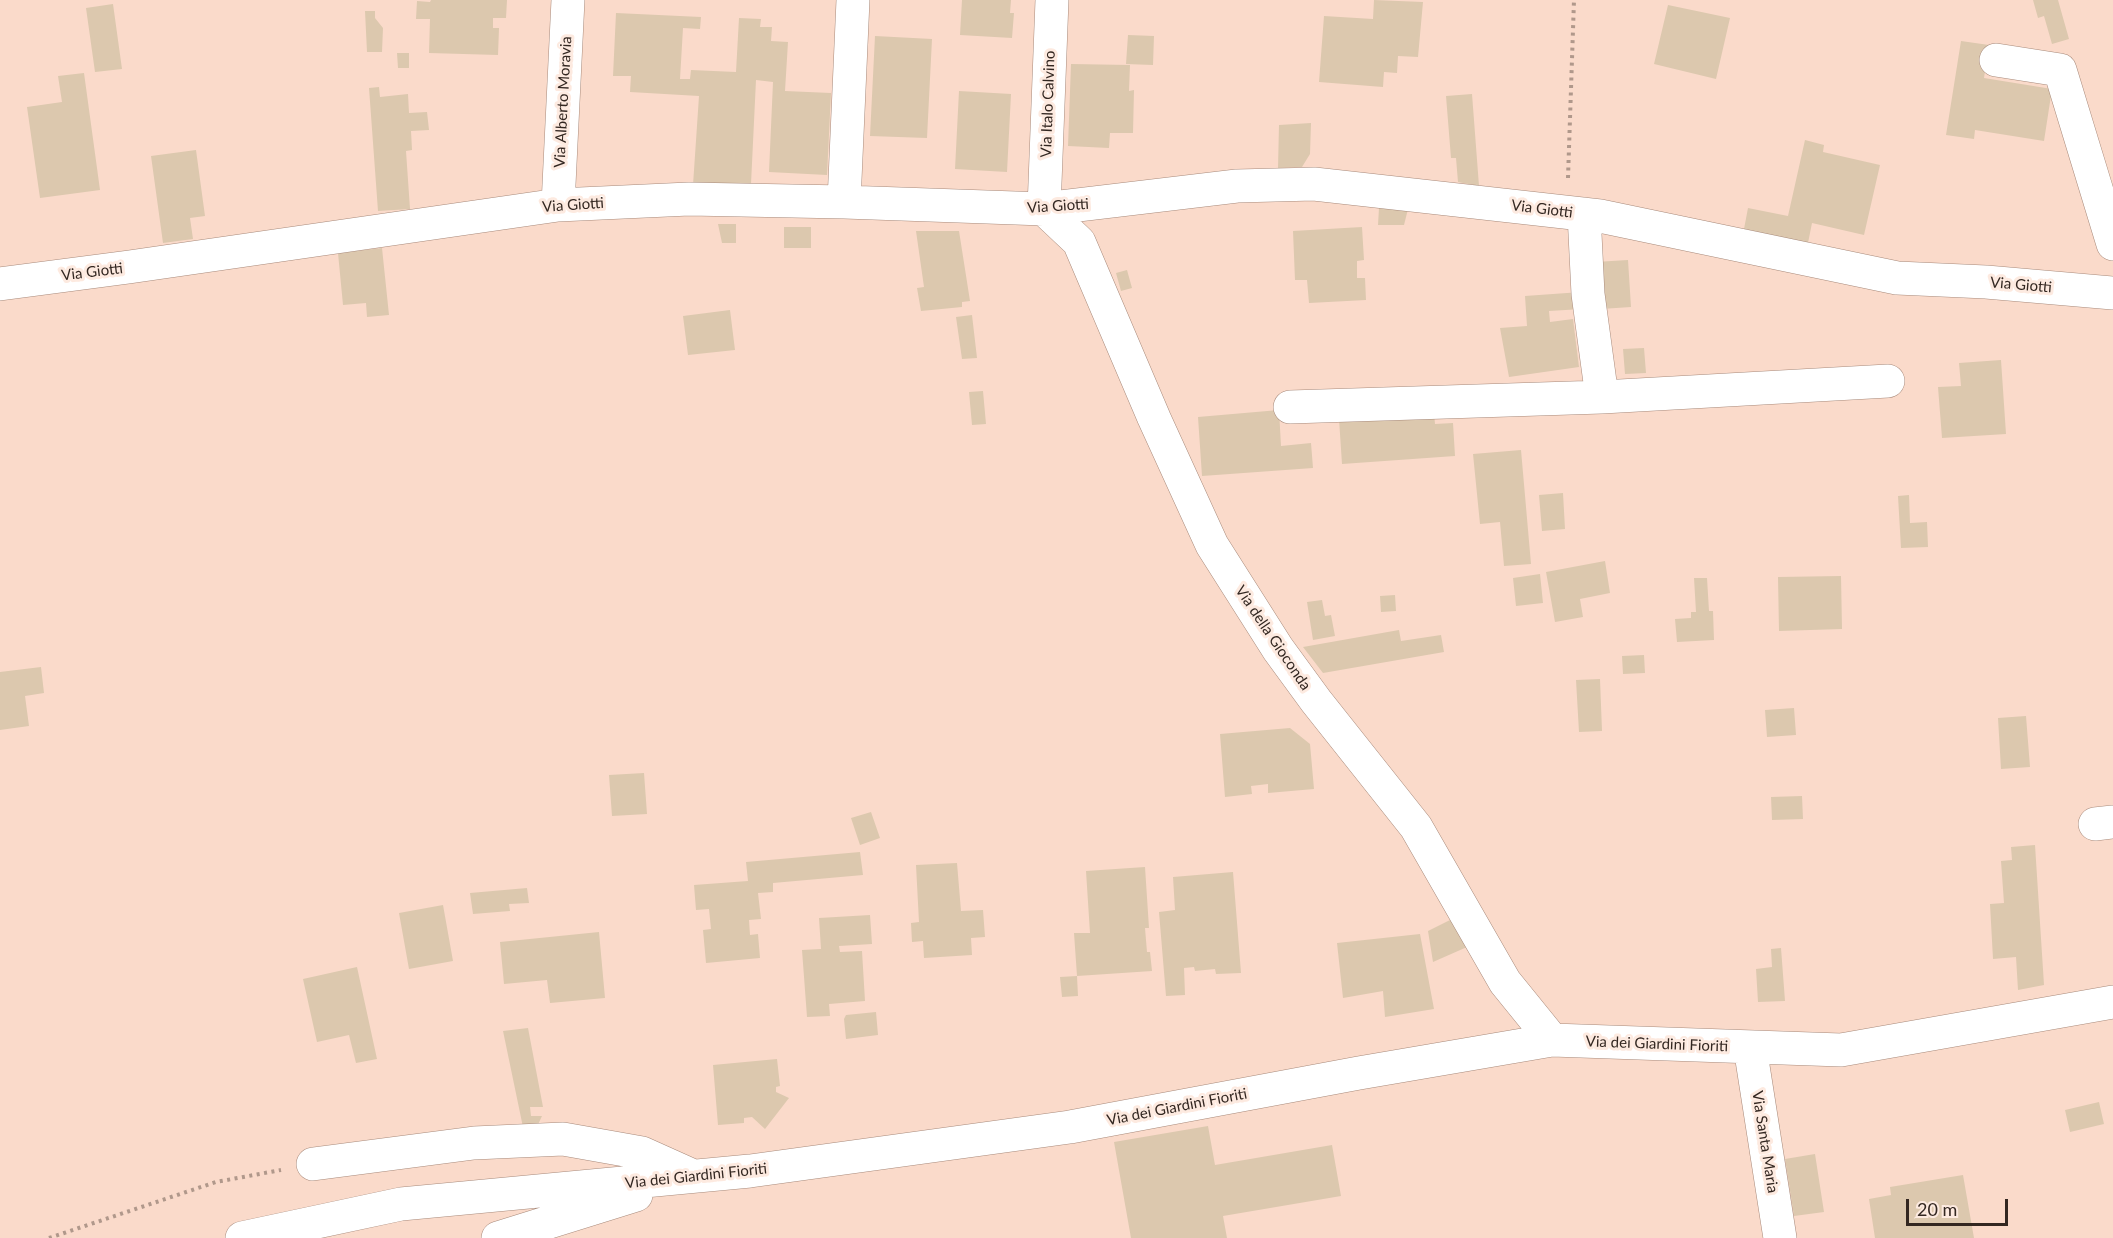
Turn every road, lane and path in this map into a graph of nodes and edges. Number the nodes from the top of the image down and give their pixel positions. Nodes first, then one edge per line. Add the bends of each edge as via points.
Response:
1 (568, 0) edge
2 (853, 0) edge
3 (1052, 0) edge
4 (1574, 0) edge
5 (1996, 60) dead end
6 (844, 202) junction
7 (558, 205) junction
8 (1044, 209) junction
9 (1576, 213) junction
10 (2113, 244) edge
11 (0, 284) edge
12 (2113, 293) edge
13 (1888, 381) dead end
14 (1602, 397) junction
15 (1290, 407) dead end
16 (2113, 1002) edge
17 (1552, 1040) junction
18 (1750, 1047) junction
19 (313, 1164) joint
20 (695, 1176) junction
21 (49, 1238) edge
22 (242, 1238) edge
23 (498, 1238) edge
24 (1780, 1238) edge

1 - 7 street, Via Alberto Moravia
2 - 6 street
3 - 8 street, Via Italo Calvino
4 - 9 path
5 - 10 street via 2060,70
6 - 7 street, Via Giotti via 689,200
6 - 8 street, Via Giotti
7 - 11 street, Via Giotti
8 - 9 street, Via Giotti via 1237,186 1314,184
8 - 17 street, Via della Gioconda via 1079,242 1212,546 1290,666 1416,827 1505,982
9 - 12 street, Via Giotti via 1897,278
9 - 14 street
13 - 14 street
14 - 15 street
16 - 18 street, Via dei Giardini Fioriti via 1841,1050
17 - 18 street, Via dei Giardini Fioriti
17 - 20 street, Via dei Giardini Fioriti via 1070,1127
18 - 24 street, Via Santa Maria
19 - 20 street via 474,1143 562,1139 642,1153
19 - 21 path via 216,1182
20 - 22 street, Via dei Giardini Fioriti via 401,1204
20 - 23 street

